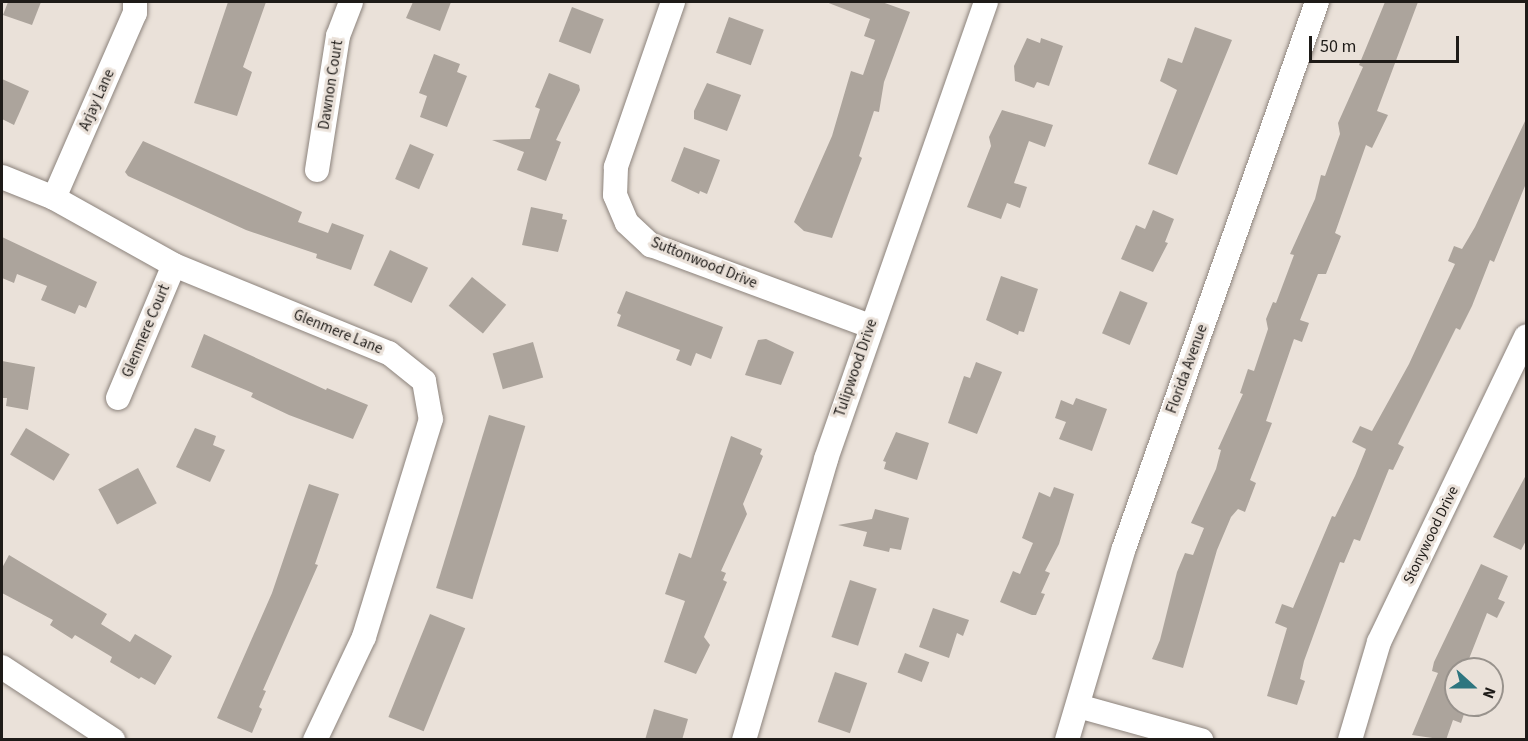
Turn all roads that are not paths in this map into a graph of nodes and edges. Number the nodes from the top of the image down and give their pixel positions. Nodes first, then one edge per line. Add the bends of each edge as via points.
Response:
1 (135, 2) edge
2 (351, 2) edge
3 (673, 2) edge
4 (986, 2) edge
5 (1317, 2) edge
6 (317, 170) dead end
7 (2, 177) edge
8 (54, 198) junction
9 (174, 265) junction
10 (870, 326) junction
11 (1527, 336) edge
12 (118, 398) dead end
13 (2, 667) edge
14 (1078, 706) junction
15 (113, 740) edge
16 (315, 740) edge
17 (744, 740) edge
18 (1067, 740) edge
19 (1201, 740) edge
20 (1350, 740) edge

1 - 8 street, Arjay Lane via 135,13
2 - 6 street, Dawnon Court via 338,36
3 - 10 street, Suttonwood Drive via 616,167 615,195 627,223 651,245
4 - 10 street, Tulipwood Drive
5 - 14 street, Florida Avenue via 1124,548
7 - 8 street, Glenmere Lane
8 - 9 street, Glenmere Lane
9 - 12 street, Glenmere Court
9 - 16 street, Glenmere Lane via 389,353 424,381 431,419 363,637
10 - 17 street, Tulipwood Drive via 826,459
11 - 20 street, Stonywood Drive via 1379,642
13 - 15 street
14 - 18 street, Florida Avenue
14 - 19 street

